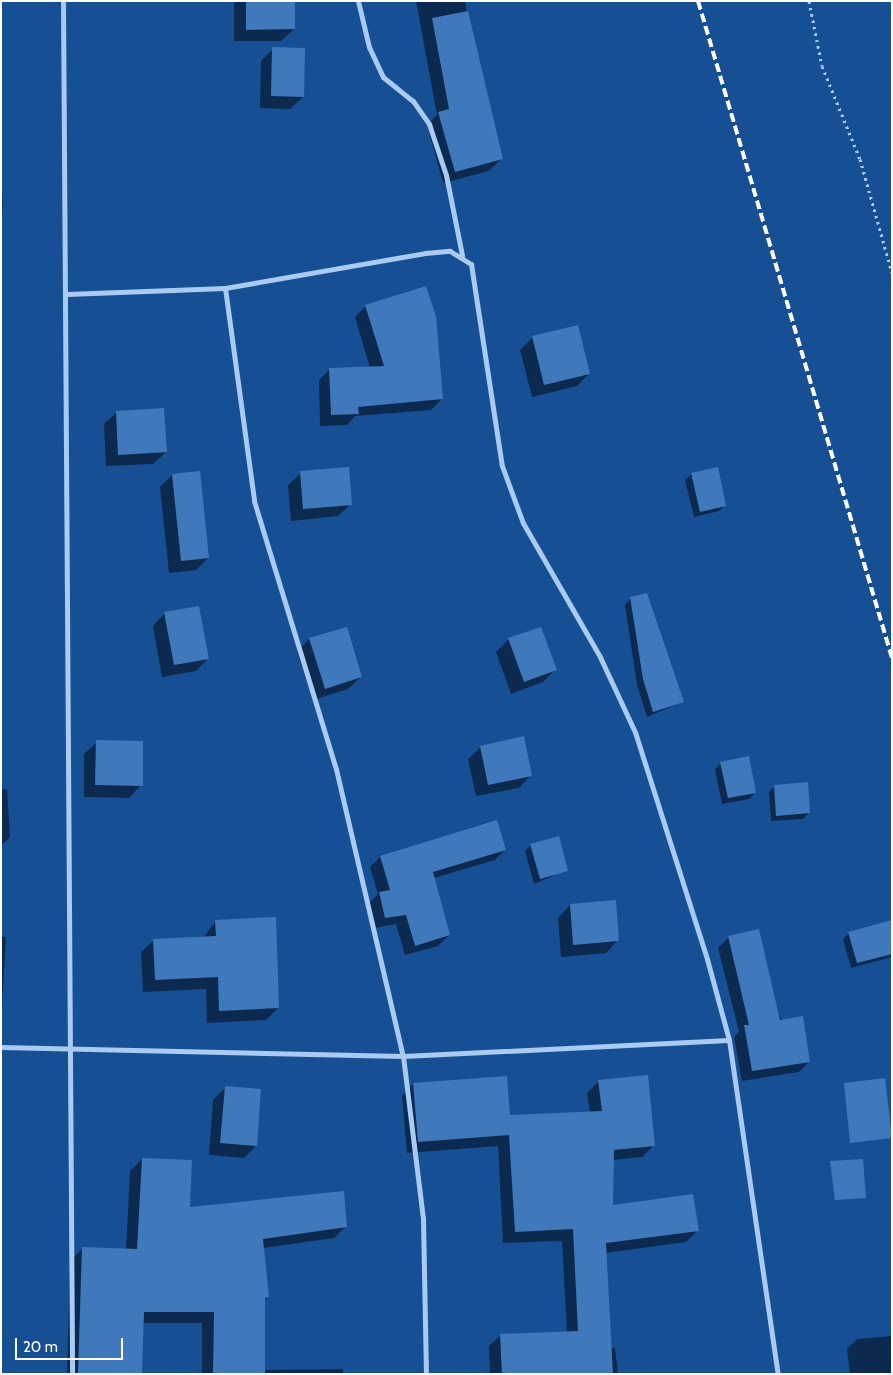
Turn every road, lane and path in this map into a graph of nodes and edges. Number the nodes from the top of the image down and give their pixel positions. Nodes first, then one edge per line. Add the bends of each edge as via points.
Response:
1 (63, 1) edge
2 (358, 1) edge
3 (809, 1) edge
4 (462, 255) junction
5 (892, 273) edge
6 (224, 288) junction
7 (67, 294) junction
8 (729, 1040) junction
9 (1, 1047) edge
10 (72, 1047) junction
11 (403, 1056) junction
12 (72, 1374) edge
13 (426, 1374) edge
14 (778, 1374) edge

1 - 7 street
2 - 4 street via 369,47 383,77 413,101 429,124 446,175
3 - 5 path via 822,66 860,159
4 - 6 street via 450,251 383,258
4 - 8 street via 476,277 502,466 523,523 600,657 635,732
6 - 7 street
6 - 11 street via 254,500 336,769
7 - 10 street
8 - 11 street
8 - 14 street
9 - 10 street
10 - 11 street
10 - 12 street
11 - 13 street via 423,1219

